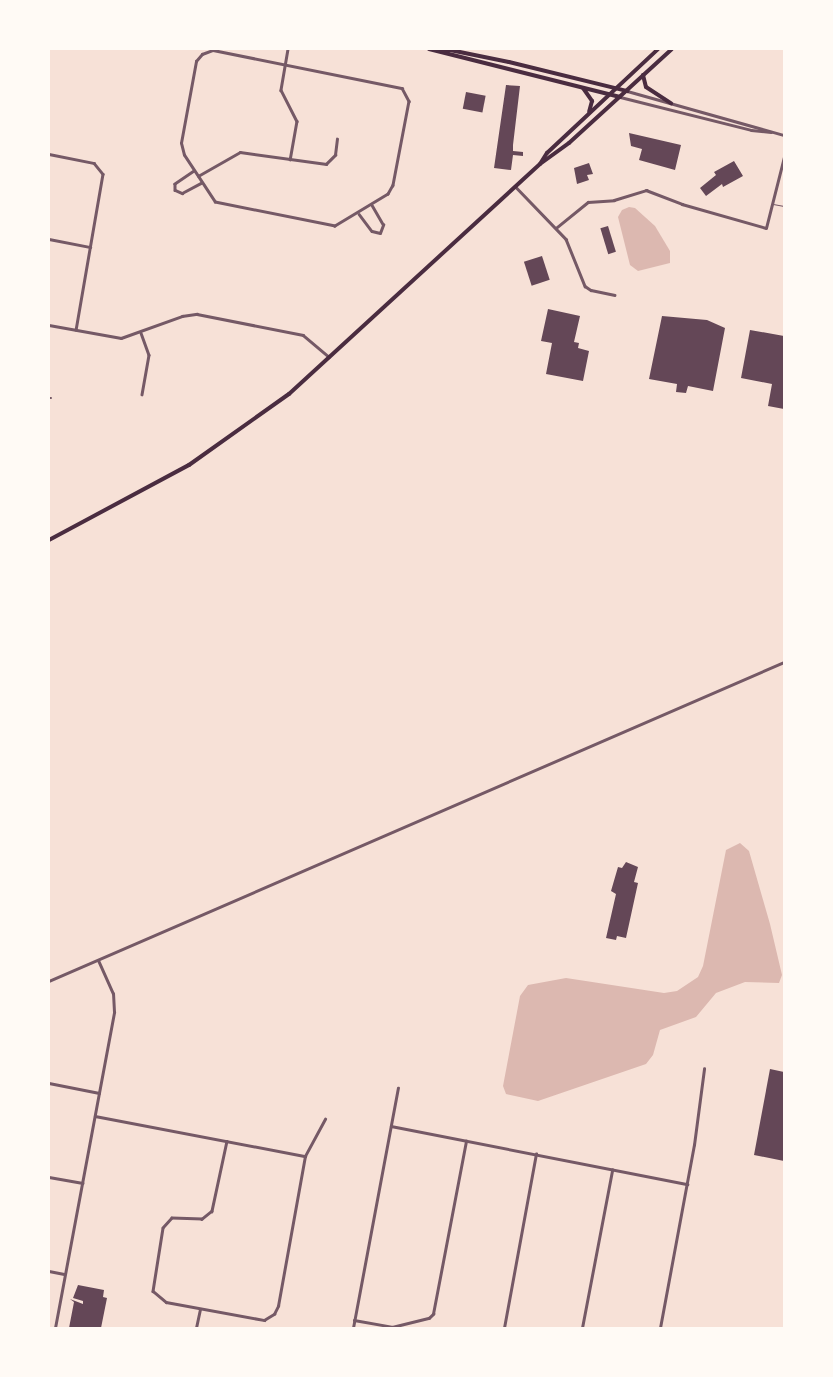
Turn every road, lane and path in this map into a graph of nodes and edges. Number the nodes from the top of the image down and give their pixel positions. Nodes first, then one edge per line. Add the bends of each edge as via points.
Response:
1 (288, 49) edge
2 (428, 49) edge
3 (658, 49) edge
4 (672, 49) edge
5 (441, 51) junction
6 (285, 64) junction
7 (643, 75) junction
8 (616, 87) junction
9 (583, 88) junction
10 (626, 91) junction
11 (609, 94) junction
12 (620, 97) junction
13 (671, 103) junction
14 (588, 114) junction
15 (776, 132) junction
16 (784, 135) edge
17 (337, 139) dead end
18 (49, 154) edge
19 (784, 157) edge
20 (290, 159) junction
21 (540, 164) junction
22 (194, 171) junction
23 (198, 176) junction
24 (202, 183) junction
25 (515, 186) junction
26 (772, 204) junction
27 (372, 206) junction
28 (784, 206) edge
29 (359, 214) junction
30 (556, 228) junction
31 (49, 239) edge
32 (90, 247) junction
33 (614, 295) dead end
34 (49, 325) edge
35 (76, 330) junction
36 (141, 333) junction
37 (330, 357) junction
38 (142, 394) dead end
39 (49, 540) edge
40 (784, 662) edge
41 (98, 961) junction
42 (49, 981) edge
43 (704, 1069) dead end
44 (49, 1083) edge
45 (398, 1088) dead end
46 (99, 1093) junction
47 (95, 1116) junction
48 (326, 1119) dead end
49 (391, 1126) junction
50 (227, 1141) junction
51 (466, 1141) junction
52 (536, 1154) junction
53 (305, 1156) junction
54 (612, 1170) junction
55 (49, 1177) edge
56 (82, 1183) junction
57 (687, 1184) junction
58 (49, 1271) edge
59 (65, 1275) junction
60 (200, 1309) junction
61 (354, 1320) junction
62 (55, 1328) edge
63 (196, 1328) edge
64 (353, 1328) edge
65 (504, 1328) edge
66 (582, 1328) edge
67 (660, 1328) edge

1 - 6 street
2 - 5 main road
3 - 8 main road
4 - 7 main road
5 - 8 main road via 509,62
5 - 9 main road
6 - 20 street via 282,94 296,122
6 - 22 street via 213,50 198,58 181,143
6 - 27 street via 398,85 406,92 409,101 393,185 388,194
7 - 10 main road
7 - 13 main road via 646,87
8 - 10 main road
8 - 11 main road
9 - 11 main road
9 - 14 main road via 592,101
10 - 12 main road
10 - 13 street
11 - 12 main road
11 - 14 main road
12 - 15 street via 751,130
12 - 21 main road via 550,160
13 - 15 street
14 - 21 main road via 547,153
15 - 16 street
17 - 20 street via 335,155 326,164
18 - 32 street via 94,163 100,168 103,178
19 - 26 street
20 - 23 street via 240,152
21 - 25 main road
22 - 23 street
22 - 24 street via 175,184 176,192 182,193
23 - 24 street
24 - 29 street via 219,204 330,226 340,225
25 - 30 street
25 - 37 main road
26 - 28 lane
26 - 30 street via 766,228 646,190 614,200 588,202
27 - 29 street
27 - 29 street via 383,225 380,233 372,231
30 - 33 street via 569,246 584,286
31 - 32 street
32 - 35 street
34 - 35 street
35 - 36 street via 121,338
36 - 37 street via 182,316 197,314 303,335 312,339
36 - 38 street via 149,355
37 - 39 main road via 262,416 212,450 154,486
40 - 41 street
41 - 42 street
41 - 46 street via 114,1002
43 - 57 street
44 - 46 street
45 - 49 street
46 - 47 street
47 - 50 street
47 - 56 street
48 - 53 street
49 - 51 street
49 - 61 street
50 - 53 street
50 - 60 street via 212,1211 202,1219 172,1218 164,1228 153,1283 155,1294 166,1302
51 - 52 street
51 - 61 street via 433,1314 429,1318 392,1327
52 - 54 street
52 - 65 street
53 - 60 street via 278,1306 271,1317 259,1320
54 - 57 street
54 - 66 street
55 - 56 street
56 - 59 street
57 - 67 street
58 - 59 street
59 - 62 street
60 - 63 street
61 - 64 street

